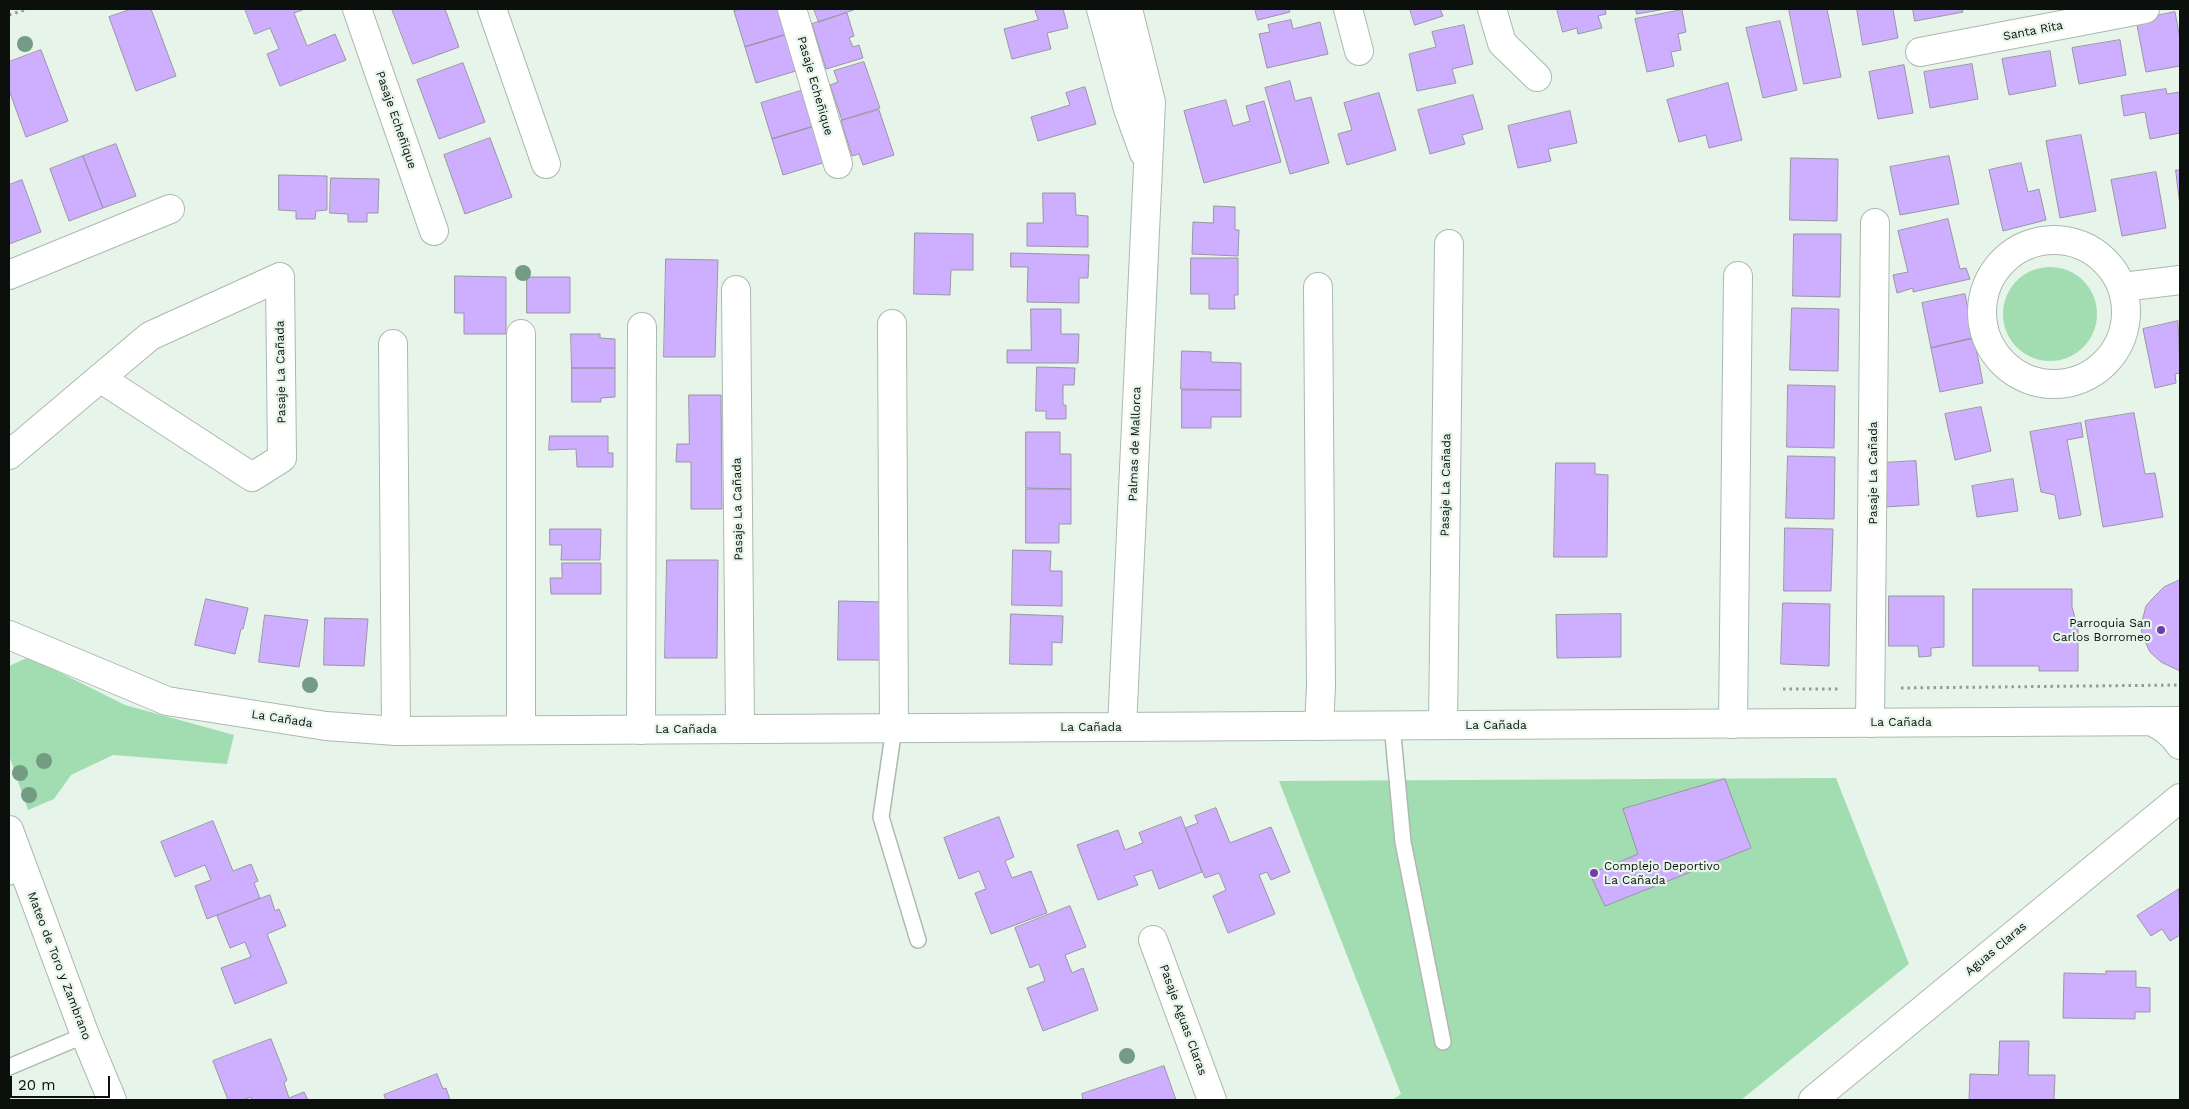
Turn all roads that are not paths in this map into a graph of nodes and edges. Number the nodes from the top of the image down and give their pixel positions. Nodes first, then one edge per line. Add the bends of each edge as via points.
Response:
1 (357, 9) edge
2 (492, 9) edge
3 (792, 9) edge
4 (1101, 9) edge
5 (1128, 9) edge
6 (1348, 9) edge
7 (1492, 9) edge
8 (2145, 9) edge
9 (1359, 51) dead end
10 (1920, 52) dead end
11 (1537, 77) dead end
12 (1147, 161) junction
13 (546, 164) dead end
14 (838, 164) dead end
15 (170, 209) dead end
16 (1875, 223) dead end
17 (434, 232) dead end
18 (1448, 244) dead end
19 (9, 275) edge
20 (1738, 276) dead end
21 (2180, 280) edge
22 (1318, 287) dead end
23 (2123, 287) junction
24 (736, 290) dead end
25 (892, 324) dead end
26 (642, 327) dead end
27 (521, 334) dead end
28 (393, 344) dead end
29 (100, 378) junction
30 (9, 455) edge
31 (11, 638) edge
32 (2151, 721) junction
33 (2180, 721) edge
34 (1870, 723) junction
35 (1733, 724) junction
36 (1392, 725) junction
37 (1443, 725) junction
38 (1320, 726) junction
39 (1122, 727) junction
40 (894, 728) junction
41 (740, 729) junction
42 (521, 730) junction
43 (641, 730) junction
44 (396, 731) junction
45 (2180, 745) edge
46 (2180, 798) edge
47 (9, 830) edge
48 (16, 874) edge
49 (918, 940) dead end
50 (1153, 940) dead end
51 (85, 1035) junction
52 (1444, 1042) dead end
53 (9, 1067) edge
54 (112, 1100) edge
55 (1212, 1100) edge
56 (1813, 1100) edge

1 - 17 street, Pasaje Echeñique
2 - 13 street
3 - 14 street, Pasaje Echeñique
4 - 12 street, Palmas de Mallorca via 1128,109
5 - 12 street, Palmas de Mallorca via 1151,102
6 - 9 street
7 - 11 street via 1502,44
8 - 10 street, Santa Rita
12 - 39 street, Palmas de Mallorca
15 - 19 street
16 - 34 street, Pasaje La Cañada
18 - 37 street, Pasaje La Cañada
20 - 35 street
21 - 23 street
22 - 38 street
23 - 23 street via 2111,266 2093,250 2071,241 2047,240 2023,246 2003,259 1989,279 1982,302 1982,326 1991,348 2006,367 2026,379 2050,385 2074,382 2096,372 2117,348 2124,334 2127,310
24 - 41 street, Pasaje La Cañada
25 - 40 street
26 - 43 street
27 - 42 street
28 - 44 street
29 - 29 street, Pasaje La Cañada via 252,477 282,458 280,277 150,336
29 - 30 street, Pasaje La Cañada
31 - 44 street, La Cañada via 167,701 326,726
32 - 33 street, La Cañada
32 - 34 street, La Cañada
32 - 45 street via 2174,736
34 - 35 street, La Cañada
35 - 37 street, La Cañada
36 - 37 street, La Cañada
36 - 38 street, La Cañada
36 - 52 lane via 1403,842
38 - 39 street, La Cañada
39 - 40 street, La Cañada
40 - 41 street, La Cañada
40 - 49 lane via 881,817
41 - 43 street, La Cañada
42 - 43 street, La Cañada
42 - 44 street, La Cañada
46 - 56 street, Aguas Claras
47 - 48 street, Mateo de Toro y Zambrano
48 - 51 street, Mateo de Toro y Zambrano
50 - 55 street, Pasaje Aguas Claras
51 - 53 lane
51 - 54 street, Mateo de Toro y Zambrano

